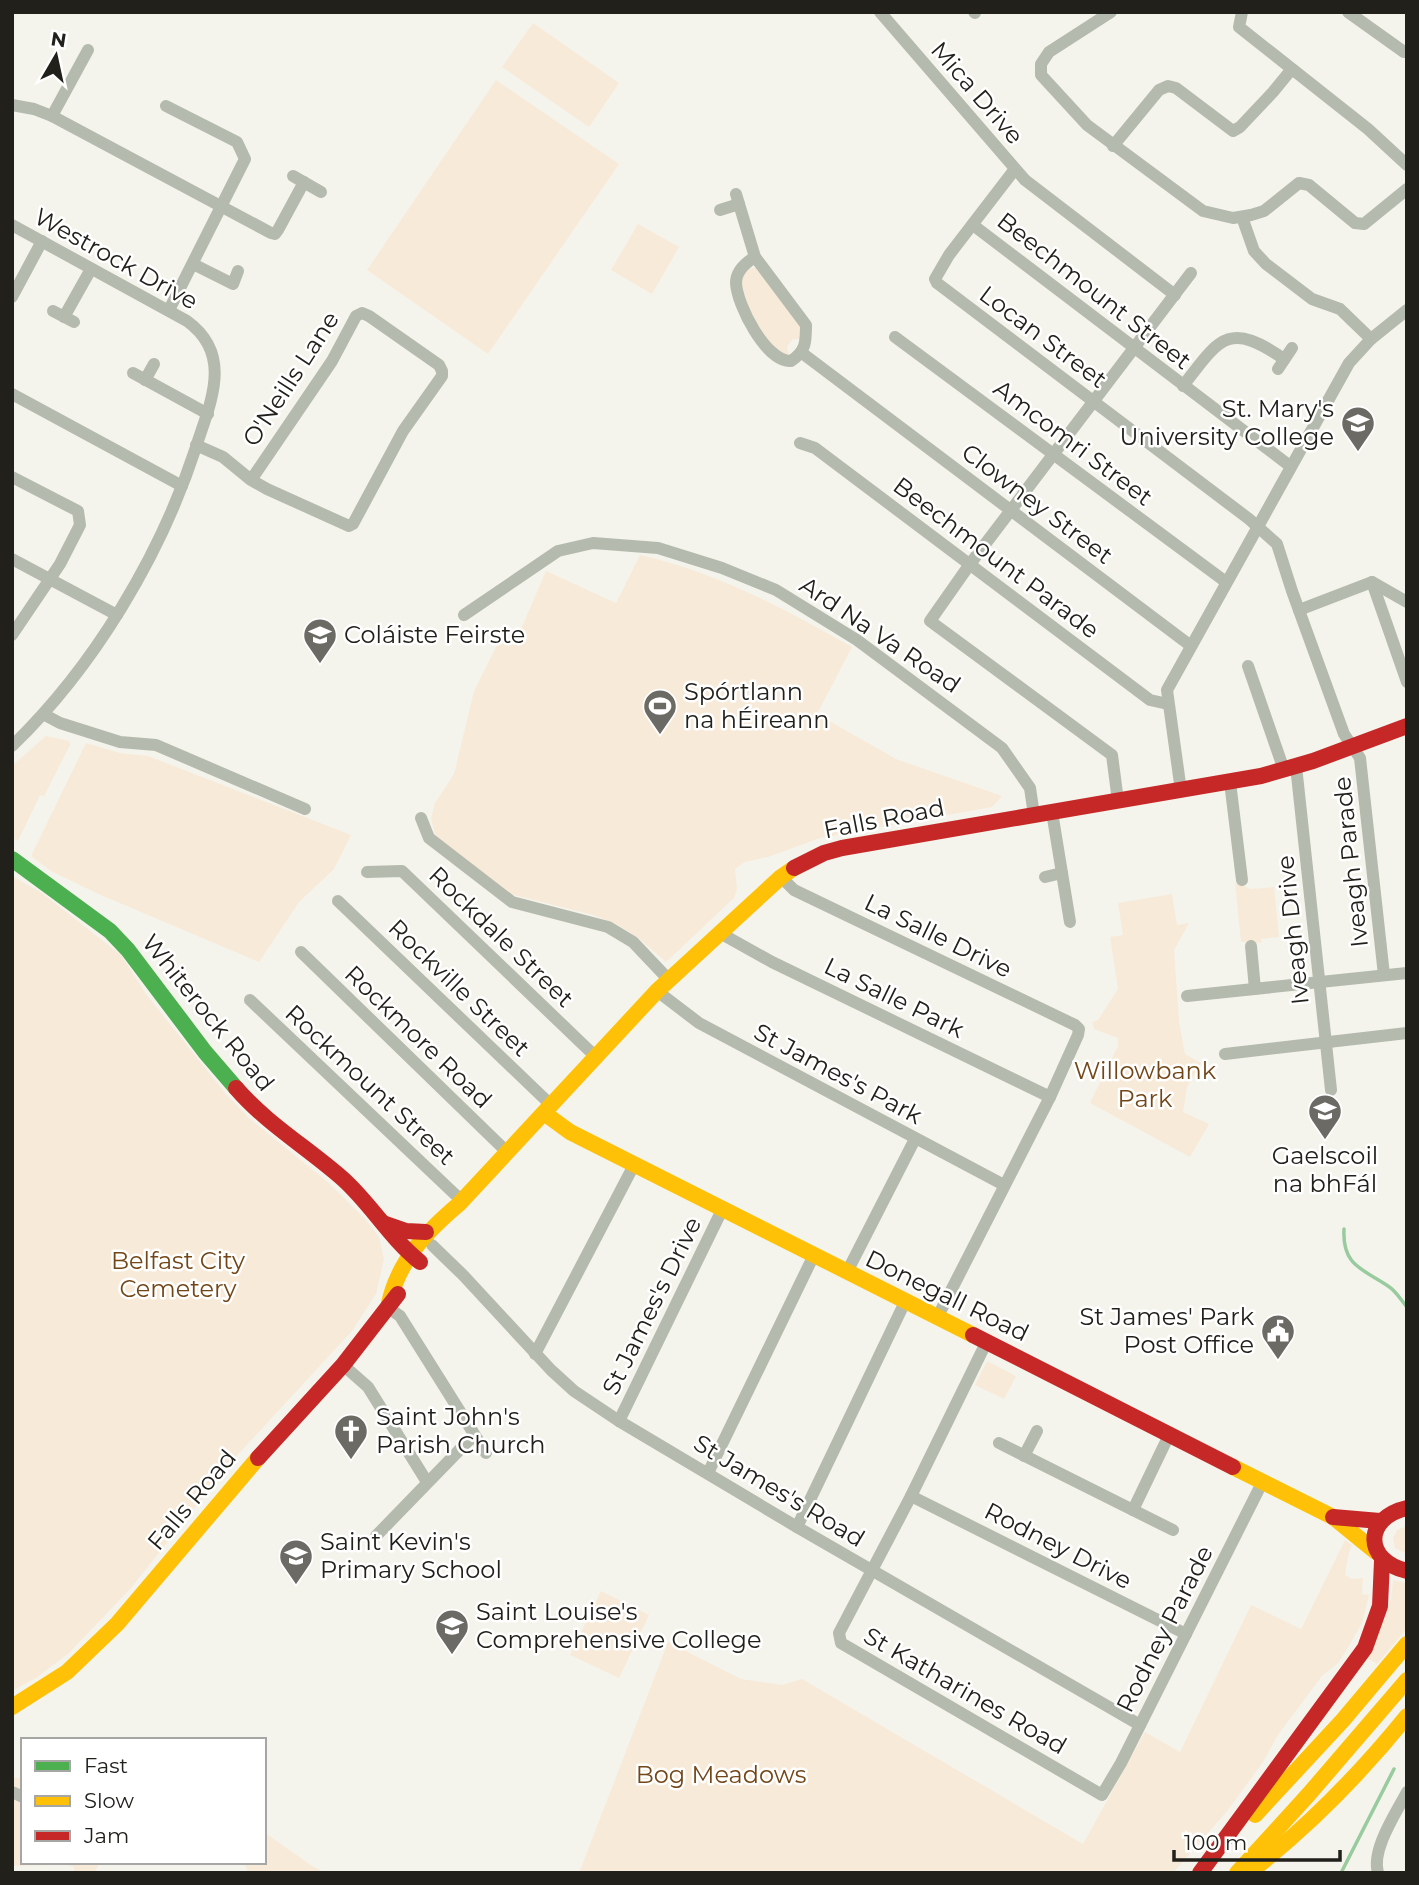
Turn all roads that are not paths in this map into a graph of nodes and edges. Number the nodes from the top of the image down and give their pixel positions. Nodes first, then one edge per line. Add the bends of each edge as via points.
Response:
1 (880, 12) edge
2 (1111, 12) edge
3 (1242, 12) edge
4 (1351, 13) edge
5 (88, 50) dead end
6 (1407, 52) edge
7 (1291, 70) junction
8 (12, 105) edge
9 (166, 106) dead end
10 (52, 116) junction
11 (1113, 146) junction
12 (1407, 165) edge
13 (1015, 169) junction
14 (1407, 189) edge
15 (321, 192) dead end
16 (222, 208) junction
17 (720, 210) dead end
18 (1242, 217) junction
19 (12, 225) edge
20 (973, 225) junction
21 (42, 241) junction
22 (755, 257) junction
23 (193, 264) junction
24 (92, 269) junction
25 (239, 271) dead end
26 (1191, 273) dead end
27 (1175, 295) junction
28 (12, 297) edge
29 (169, 310) junction
30 (1407, 310) edge
31 (64, 317) dead end
32 (895, 337) dead end
33 (1371, 338) junction
34 (1292, 348) dead end
35 (1134, 349) junction
36 (802, 354) junction
37 (154, 364) dead end
38 (1182, 386) junction
39 (12, 394) edge
40 (1093, 401) junction
41 (208, 414) junction
42 (800, 443) dead end
43 (196, 445) junction
44 (1055, 454) junction
45 (1290, 466) junction
46 (12, 477) edge
47 (251, 480) junction
48 (182, 486) junction
49 (1010, 510) junction
50 (1256, 526) junction
51 (12, 559) edge
52 (970, 564) junction
53 (51, 579) junction
54 (1226, 582) junction
55 (1373, 582) junction
56 (1407, 602) edge
57 (1299, 610) junction
58 (117, 615) junction
59 (464, 615) dead end
60 (12, 635) edge
61 (1191, 646) junction
62 (1248, 666) dead end
63 (1407, 682) edge
64 (1168, 704) junction
65 (43, 715) junction
66 (1407, 726) edge
67 (12, 746) edge
68 (1353, 747) junction
69 (1290, 768) junction
70 (1230, 782) junction
71 (1181, 791) junction
72 (1118, 801) junction
73 (305, 808) dead end
74 (1052, 813) junction
75 (1034, 815) junction
76 (421, 818) dead end
77 (12, 859) edge
78 (367, 872) dead end
79 (1062, 873) junction
80 (781, 877) junction
81 (1045, 877) dead end
82 (1242, 880) dead end
83 (338, 901) dead end
84 (1070, 922) dead end
85 (720, 933) junction
86 (1251, 946) dead end
87 (301, 952) dead end
88 (1407, 972) edge
89 (1384, 975) junction
90 (1319, 982) junction
91 (663, 986) junction
92 (1255, 989) junction
93 (1186, 996) dead end
94 (250, 1000) dead end
95 (1407, 1033) edge
96 (1326, 1043) junction
97 (1225, 1054) dead end
98 (596, 1056) junction
99 (1331, 1090) dead end
100 (1050, 1097) junction
101 (548, 1109) junction
102 (915, 1139) junction
103 (507, 1153) junction
104 (634, 1165) junction
105 (1004, 1185) junction
106 (461, 1202) junction
107 (722, 1210) junction
108 (383, 1223) junction
109 (429, 1239) junction
110 (813, 1257) junction
111 (415, 1258) junction
112 (847, 1272) junction
113 (905, 1302) junction
114 (388, 1305) junction
115 (937, 1318) junction
116 (987, 1341) junction
117 (535, 1354) junction
118 (343, 1365) junction
119 (619, 1421) junction
120 (1037, 1431) dead end
121 (1170, 1433) junction
122 (474, 1435) junction
123 (999, 1443) dead end
124 (486, 1453) dead end
125 (1024, 1456) junction
126 (708, 1474) junction
127 (1263, 1481) junction
128 (427, 1482) junction
129 (911, 1496) junction
130 (1407, 1508) edge
131 (1133, 1510) junction
132 (1333, 1517) junction
133 (1380, 1521) junction
134 (797, 1527) junction
135 (1173, 1530) dead end
136 (376, 1536) dead end
137 (1379, 1556) junction
138 (872, 1570) junction
139 (1407, 1571) edge
140 (1186, 1634) junction
141 (1407, 1644) edge
142 (1407, 1680) edge
143 (12, 1707) edge
144 (1407, 1716) edge
145 (1140, 1725) junction
146 (1407, 1792) edge
147 (1102, 1795) joint
148 (1200, 1873) edge
149 (1237, 1873) edge
150 (1249, 1873) edge
151 (1378, 1873) edge

1 - 13 street, Mica Drive
2 - 11 street via 1049,52 1041,64 1041,75 1061,100
3 - 7 street via 1239,27
4 - 6 street
5 - 10 street
7 - 11 street via 1233,131 1168,86 1159,90
7 - 12 street
8 - 10 street
9 - 16 street via 243,149 245,159
10 - 16 street
11 - 18 street via 1203,211
13 - 20 street
13 - 27 street, Mica Drive
14 - 18 street via 1364,224 1355,223 1309,185 1299,183 1264,211
15 - 16 street via 298,179 275,234
16 - 23 street
17 - 22 street via 737,199
18 - 33 street via 1254,251 1266,264 1312,299 1340,309
19 - 21 street, Westrock Drive
20 - 35 street, Beechmount Street
20 - 40 street, Locan Street via 937,273 937,283
21 - 24 street, Westrock Drive
21 - 28 street
22 - 36 street via 806,325
22 - 36 street via 741,268 736,283 750,320 765,348 777,358 791,361
23 - 25 street via 233,284
23 - 29 street
24 - 29 street, Westrock Drive
24 - 31 street
26 - 27 street
27 - 35 street
29 - 41 street, Westrock Drive via 198,329 206,342 215,369
30 - 33 street
32 - 44 street, Amcomri Street
33 - 45 street via 1349,363
34 - 38 street via 1281,364 1262,344 1225,338
35 - 38 street, Beechmount Street
35 - 40 street
36 - 49 street, Clowney Street
37 - 41 street via 139,377
38 - 45 street, Beechmount Street
39 - 48 street
40 - 44 street
40 - 50 street, Locan Street
41 - 43 street
42 - 52 street, Beechmount Parade via 815,448
43 - 47 street, O'Neills Lane via 223,457
43 - 48 street
44 - 49 street
44 - 54 street, Amcomri Street
45 - 50 street
46 - 53 street via 78,511 80,525
47 - 47 street, O'Neills Lane via 332,361 356,316 369,316 439,365 442,376 403,431 353,524 344,525
48 - 58 street
49 - 52 street
49 - 61 street, Clowney Street
50 - 54 street
50 - 57 street, Locan Street via 1278,544
51 - 53 street
52 - 64 street, Beechmount Parade via 1150,699
52 - 72 street via 930,621 1112,755
53 - 58 street
53 - 60 street
54 - 61 street
55 - 56 street
55 - 57 street
55 - 63 street
57 - 68 street, Iveagh Parade via 1344,734
58 - 65 street
59 - 75 street, Ard Na Va Road via 558,551 593,543 658,548 722,568 776,590 857,640 1002,748 1030,788
61 - 64 street via 1167,690
62 - 69 street, Iveagh Drive
64 - 71 street
65 - 67 street
65 - 73 street via 120,742 156,745
66 - 68 main road, Falls Road
68 - 69 main road, Falls Road
68 - 89 street, Iveagh Parade via 1361,762
69 - 70 main road, Falls Road
69 - 90 street, Iveagh Drive
70 - 71 main road, Falls Road
70 - 82 street
71 - 72 main road, Falls Road
72 - 74 main road, Falls Road
74 - 75 main road, Falls Road
74 - 79 street
75 - 80 main road, Falls Road via 824,853
76 - 91 street, St James's Park via 429,838 512,902 608,927 633,942
77 - 108 main road, Whiterock Road via 110,931 253,1108 343,1179
78 - 98 street, Rockdale Street via 402,871
79 - 81 street
79 - 84 street
80 - 85 main road, Falls Road
80 - 100 street, La Salle Drive via 794,890 1075,1025 1079,1035
83 - 101 street, Rockville Street
85 - 91 main road, Falls Road
85 - 100 street, La Salle Park
86 - 92 street
87 - 103 street, Rockmore Road
88 - 89 street
89 - 90 street
90 - 92 street
90 - 96 street, Iveagh Drive
91 - 98 main road, Falls Road
91 - 102 street, St James's Park via 699,1023
92 - 93 street
94 - 106 street, Rockmount Street
95 - 96 street
96 - 97 street
96 - 99 street, Iveagh Drive
98 - 101 main road, Falls Road
100 - 105 street
101 - 103 main road, Falls Road
101 - 104 main road, Donegall Road via 556,1124
102 - 105 street, St James's Park
102 - 112 street
103 - 106 main road, Falls Road
104 - 107 main road, Donegall Road
104 - 117 street
105 - 115 street
106 - 109 main road, Falls Road
107 - 110 main road, Donegall Road
107 - 119 street, St James's Drive
108 - 109 main road
108 - 111 main road, Whiterock Road
109 - 111 main road, Falls Road
109 - 117 street, St James's Road
110 - 112 main road, Donegall Road
110 - 126 street
111 - 114 main road, Falls Road via 403,1290
112 - 113 main road, Donegall Road
113 - 115 main road, Donegall Road
113 - 134 street
114 - 118 main road, Falls Road
114 - 122 street via 400,1316
115 - 116 main road, Donegall Road
116 - 121 main road, Donegall Road
116 - 129 street, St Katharines Road
117 - 119 street, St James's Road via 575,1391
118 - 128 street via 368,1387
118 - 143 main road, Falls Road via 233,1485 117,1624 67,1672
119 - 126 street, St James's Road
120 - 125 street
121 - 127 main road, Donegall Road
121 - 131 street
122 - 124 street
122 - 128 street
123 - 125 street
125 - 131 street
126 - 134 street, St James's Road
127 - 132 main road, Donegall Road
127 - 140 street, Rodney Parade
128 - 136 street
129 - 138 street, St Katharines Road
129 - 140 street, Rodney Drive
130 - 133 main road via 1396,1509
131 - 135 street
132 - 133 main road, Donegall Road
132 - 137 main road, Donegall Road
133 - 137 main road via 1374,1536
134 - 138 street, St James's Road
137 - 139 main road, Donegall Road via 1391,1568
137 - 148 main road via 1383,1592 1379,1619 1365,1648
138 - 145 street, St James's Road
138 - 147 street, St Katharines Road via 839,1633 841,1643
140 - 145 street, Rodney Parade
141 - 148 main road
142 - 149 main road
144 - 150 main road via 1332,1802
145 - 147 street, Rodney Parade
146 - 151 street via 1378,1850

